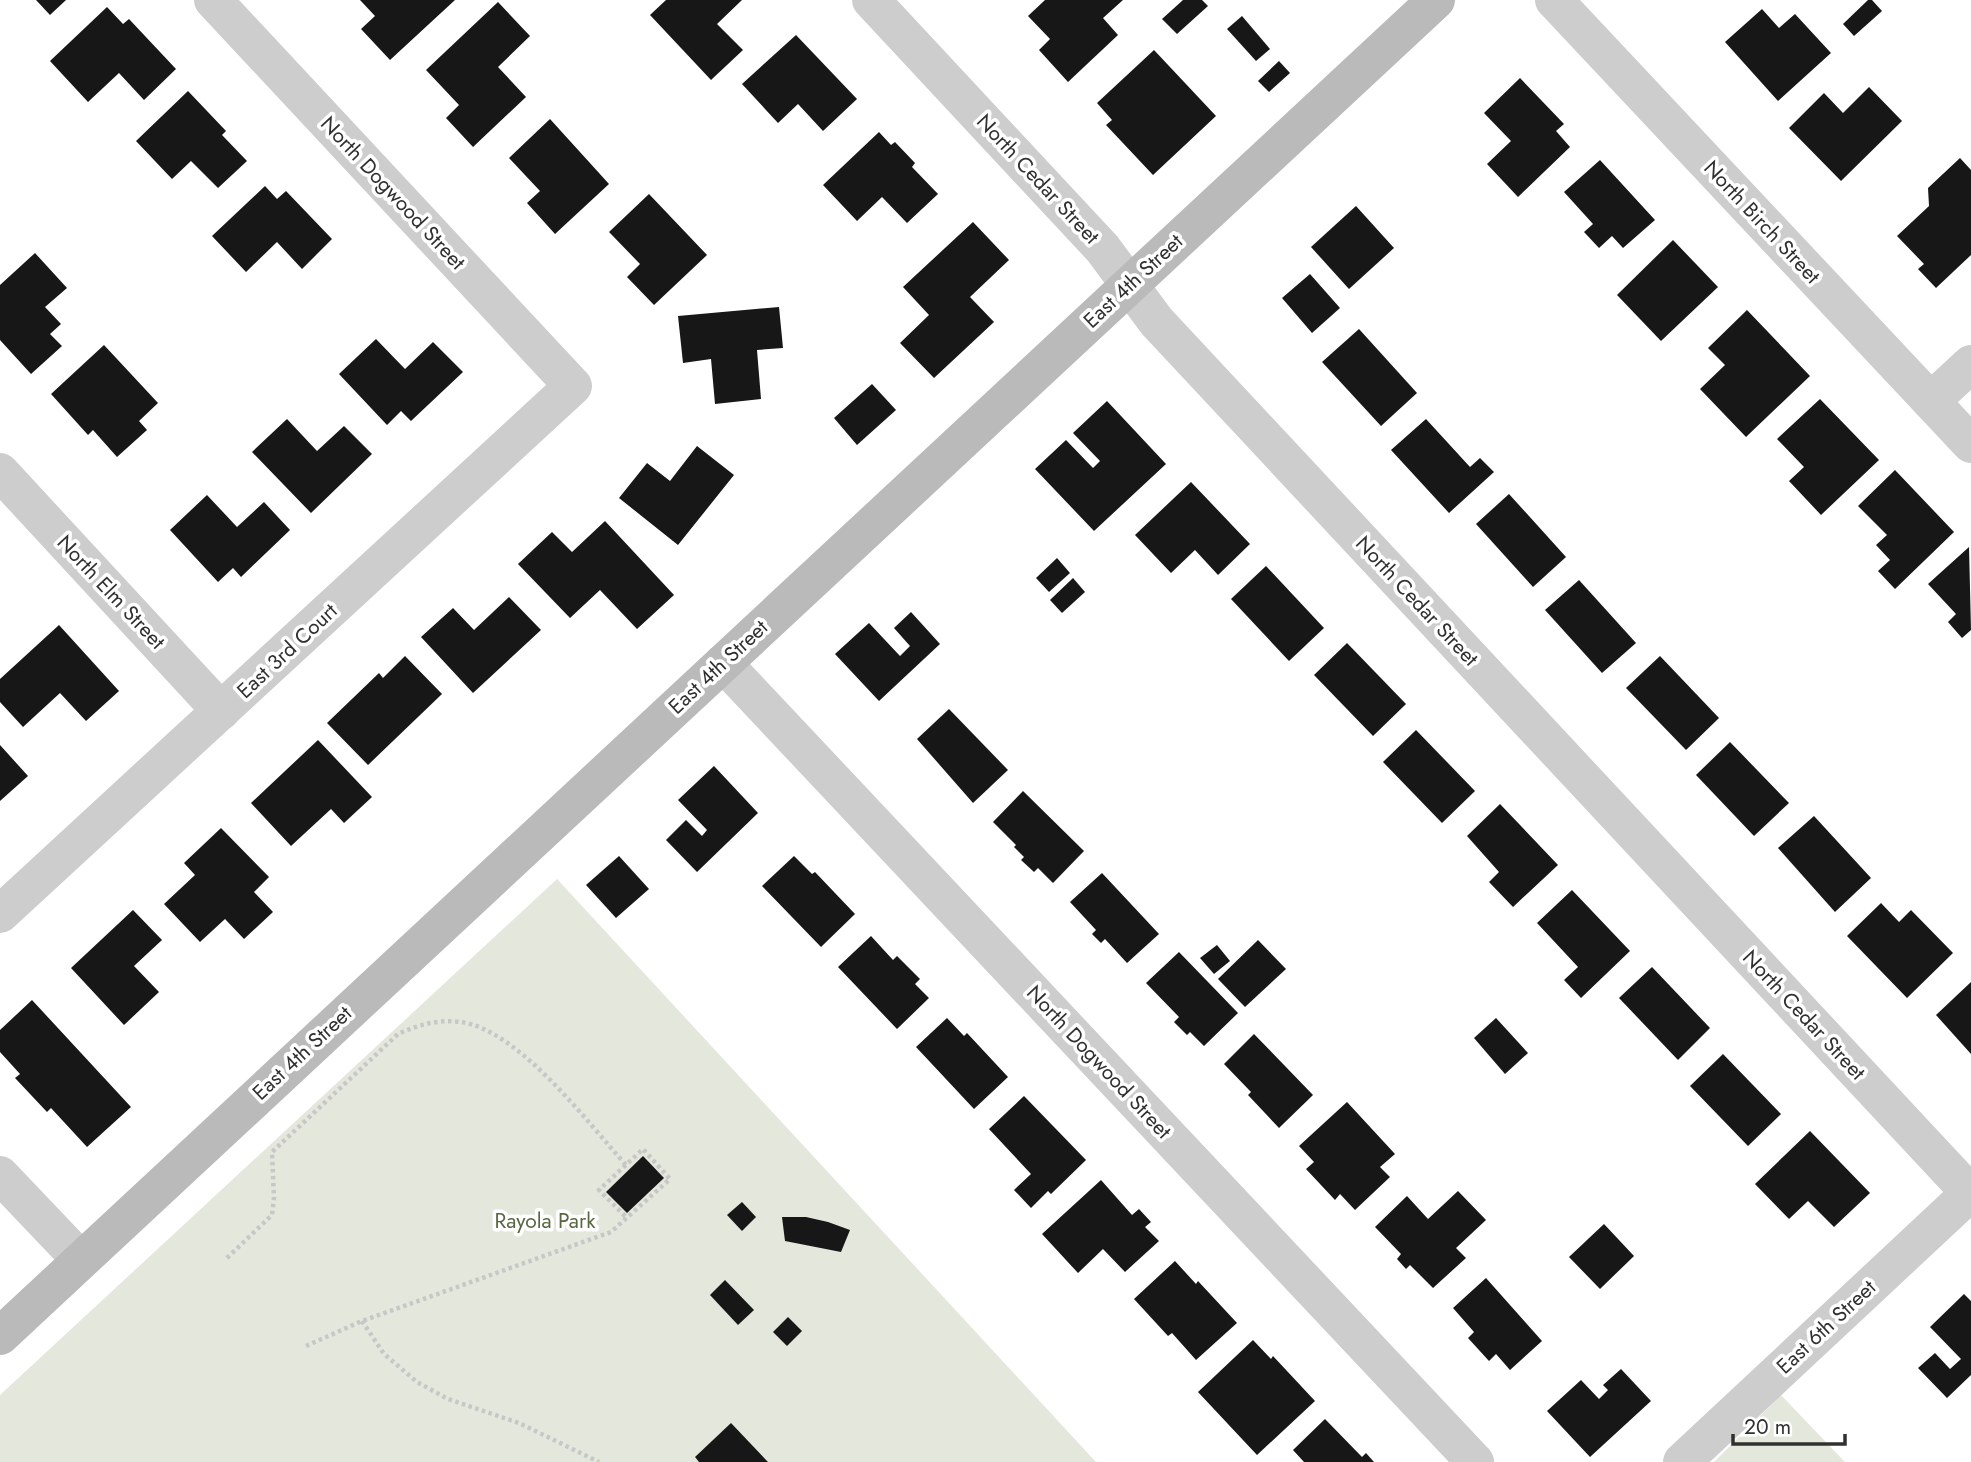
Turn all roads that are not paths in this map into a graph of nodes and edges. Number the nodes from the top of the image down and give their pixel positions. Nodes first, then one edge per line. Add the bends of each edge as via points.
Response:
1 (213, 0) edge
2 (871, 0) edge
3 (1436, 0) edge
4 (1554, 0) edge
5 (1129, 284) junction
6 (1971, 365) edge
7 (573, 386) joint
8 (1931, 401) junction
9 (1971, 444) edge
10 (0, 472) edge
11 (723, 663) junction
12 (221, 711) junction
13 (0, 914) edge
14 (0, 1175) edge
15 (1971, 1193) edge
16 (80, 1259) junction
17 (0, 1336) edge
18 (1475, 1462) edge
19 (1682, 1462) edge

1 - 7 street, North Dogwood Street
2 - 5 street, North Cedar Street via 1103,249
3 - 5 street, East 4th Street
4 - 8 street, North Birch Street
5 - 11 street, East 4th Street
5 - 15 street, North Cedar Street via 1156,321
6 - 8 street
7 - 12 street, East 3rd Court
8 - 9 street, North Birch Street
10 - 12 street, North Elm Street
11 - 16 street, East 4th Street
11 - 18 street, North Dogwood Street
12 - 13 street, East 3rd Court
14 - 16 street
15 - 19 street, East 6th Street
16 - 17 street, East 4th Street

